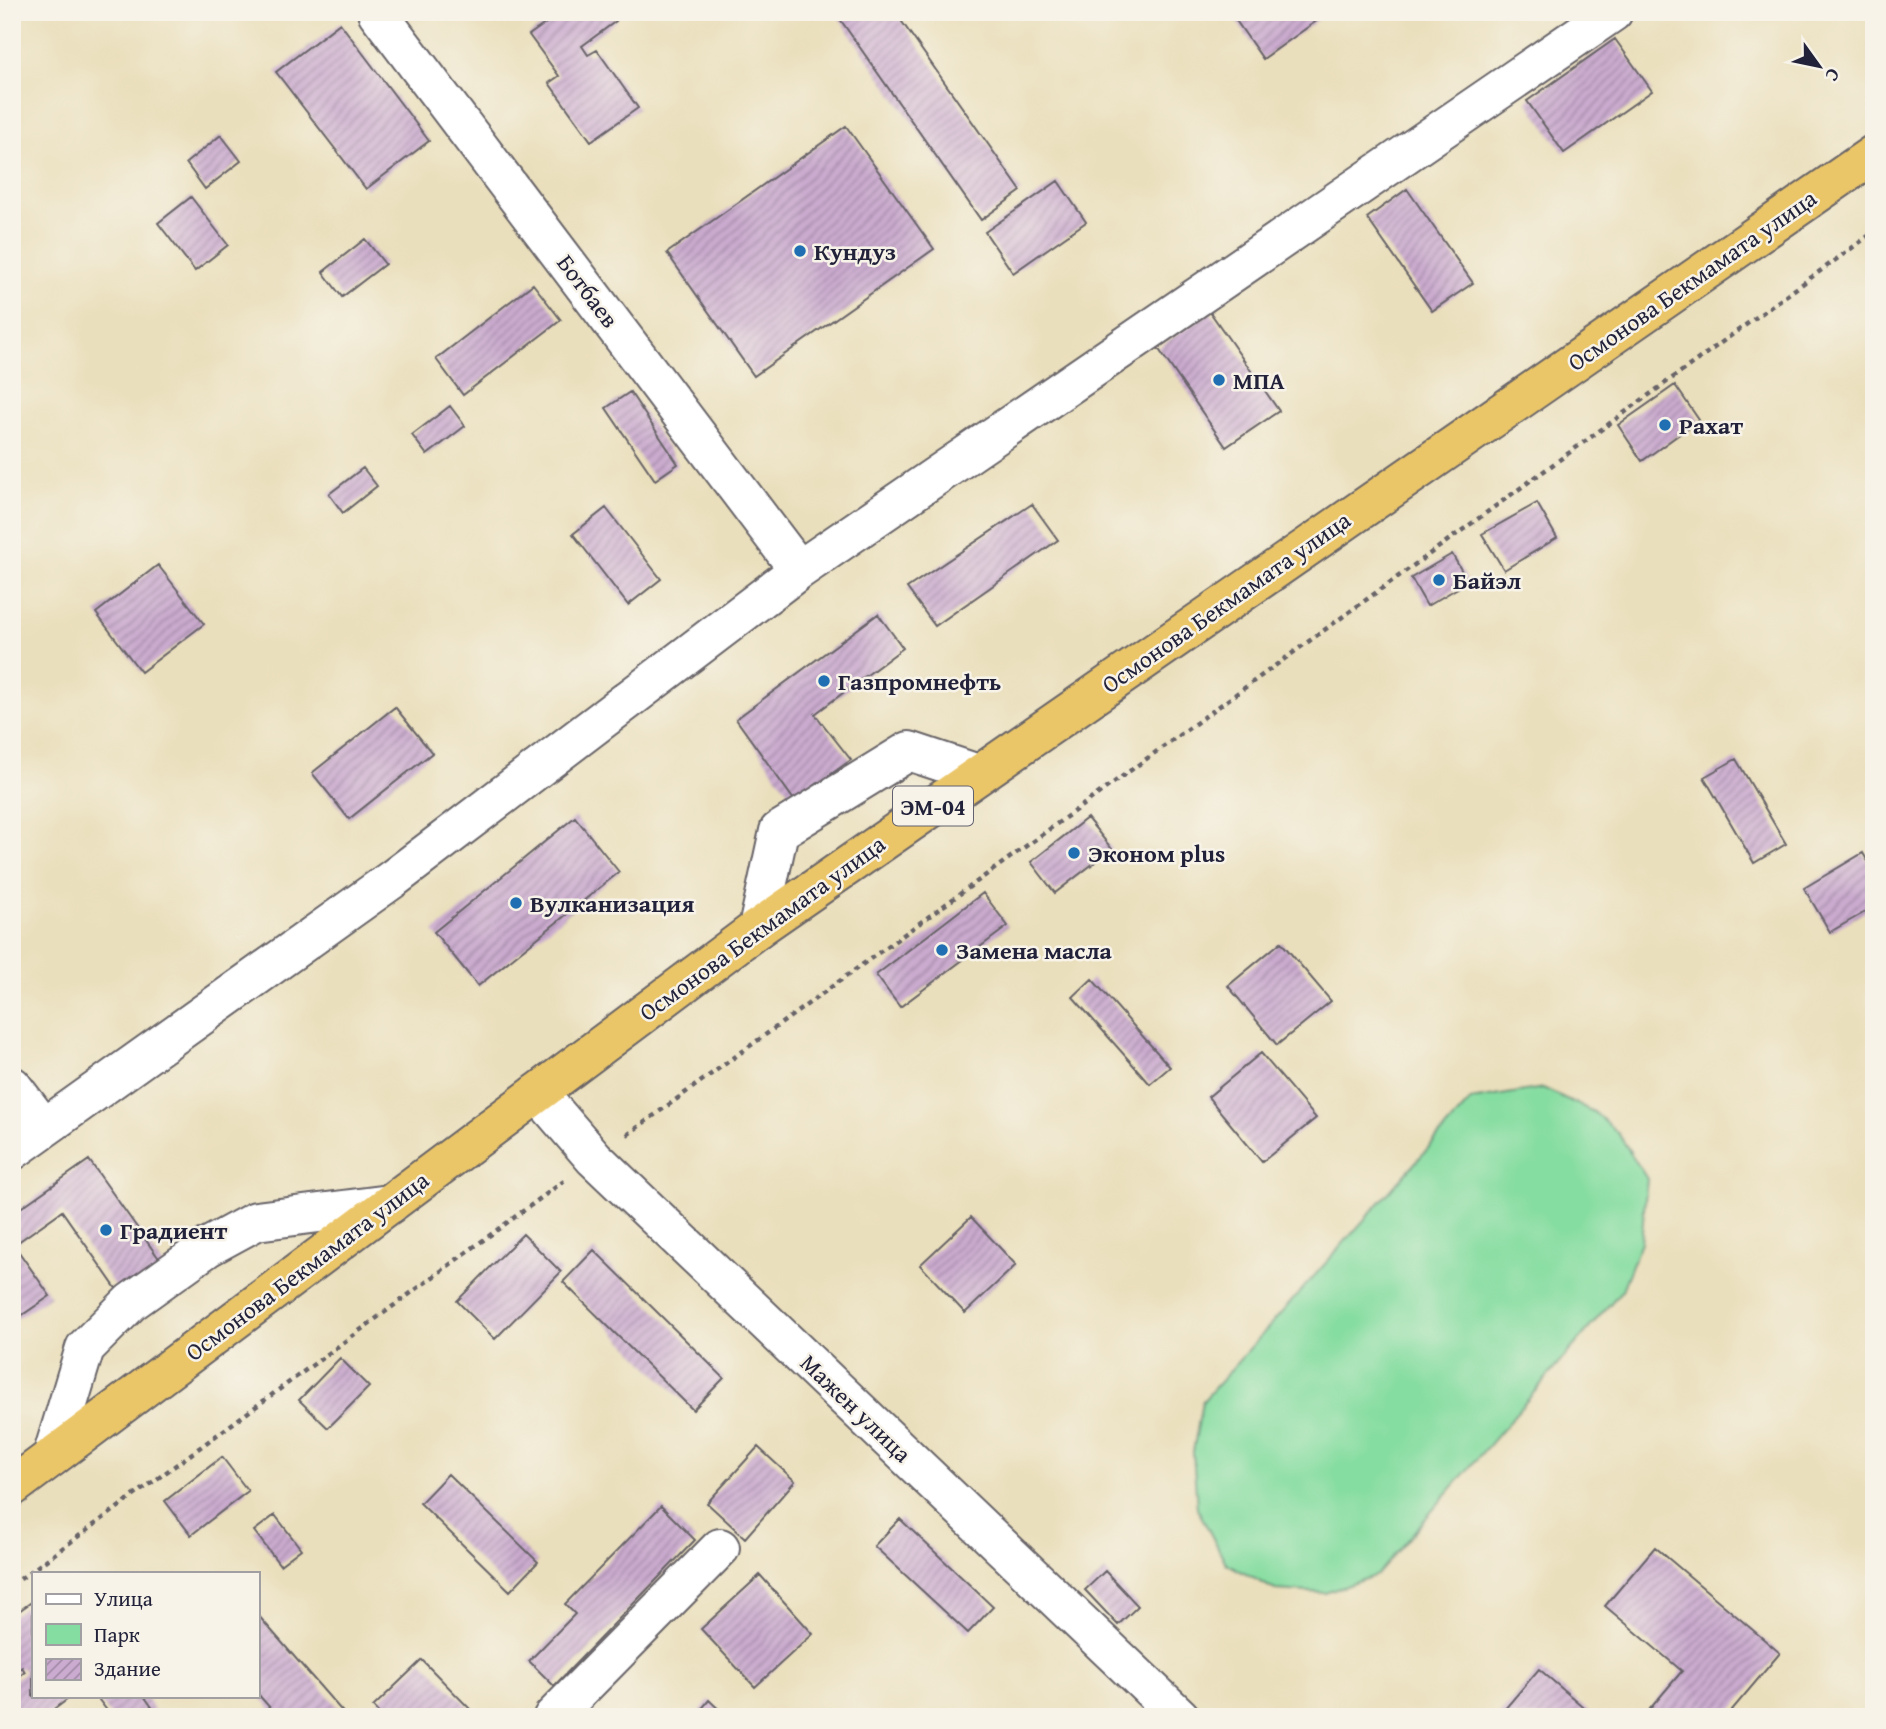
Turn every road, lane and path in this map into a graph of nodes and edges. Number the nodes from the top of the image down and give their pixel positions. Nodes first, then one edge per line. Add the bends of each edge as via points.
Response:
1 (377, 12) edge
2 (1613, 12) edge
3 (1874, 154) edge
4 (1874, 232) edge
5 (799, 570) junction
6 (978, 774) junction
7 (758, 928) junction
8 (12, 1086) edge
9 (538, 1093) junction
10 (44, 1128) junction
11 (12, 1151) edge
12 (594, 1158) junction
13 (390, 1204) junction
14 (52, 1457) junction
15 (12, 1487) edge
16 (720, 1548) dead end
17 (12, 1585) edge
18 (553, 1717) edge
19 (1180, 1717) edge

1 - 5 street, Ботбаев
2 - 5 street
3 - 6 highway, Осмонова Бекмамата улица / ЭМ-04
4 - 12 path
5 - 10 street via 394,878
6 - 7 highway, Осмонова Бекмамата улица / ЭМ-04
6 - 7 street via 909,751 779,831
7 - 9 highway, Осмонова Бекмамата улица / ЭМ-04
8 - 10 street
9 - 12 street, Мажен улица
9 - 13 highway, Осмонова Бекмамата улица / ЭМ-04
10 - 11 street
12 - 17 path
12 - 19 street, Мажен улица
13 - 14 highway, Осмонова Бекмамата улица / ЭМ-04
13 - 14 street via 256,1221 208,1247 131,1302 85,1348
14 - 15 highway, Осмонова Бекмамата улица / ЭМ-04
16 - 18 street

